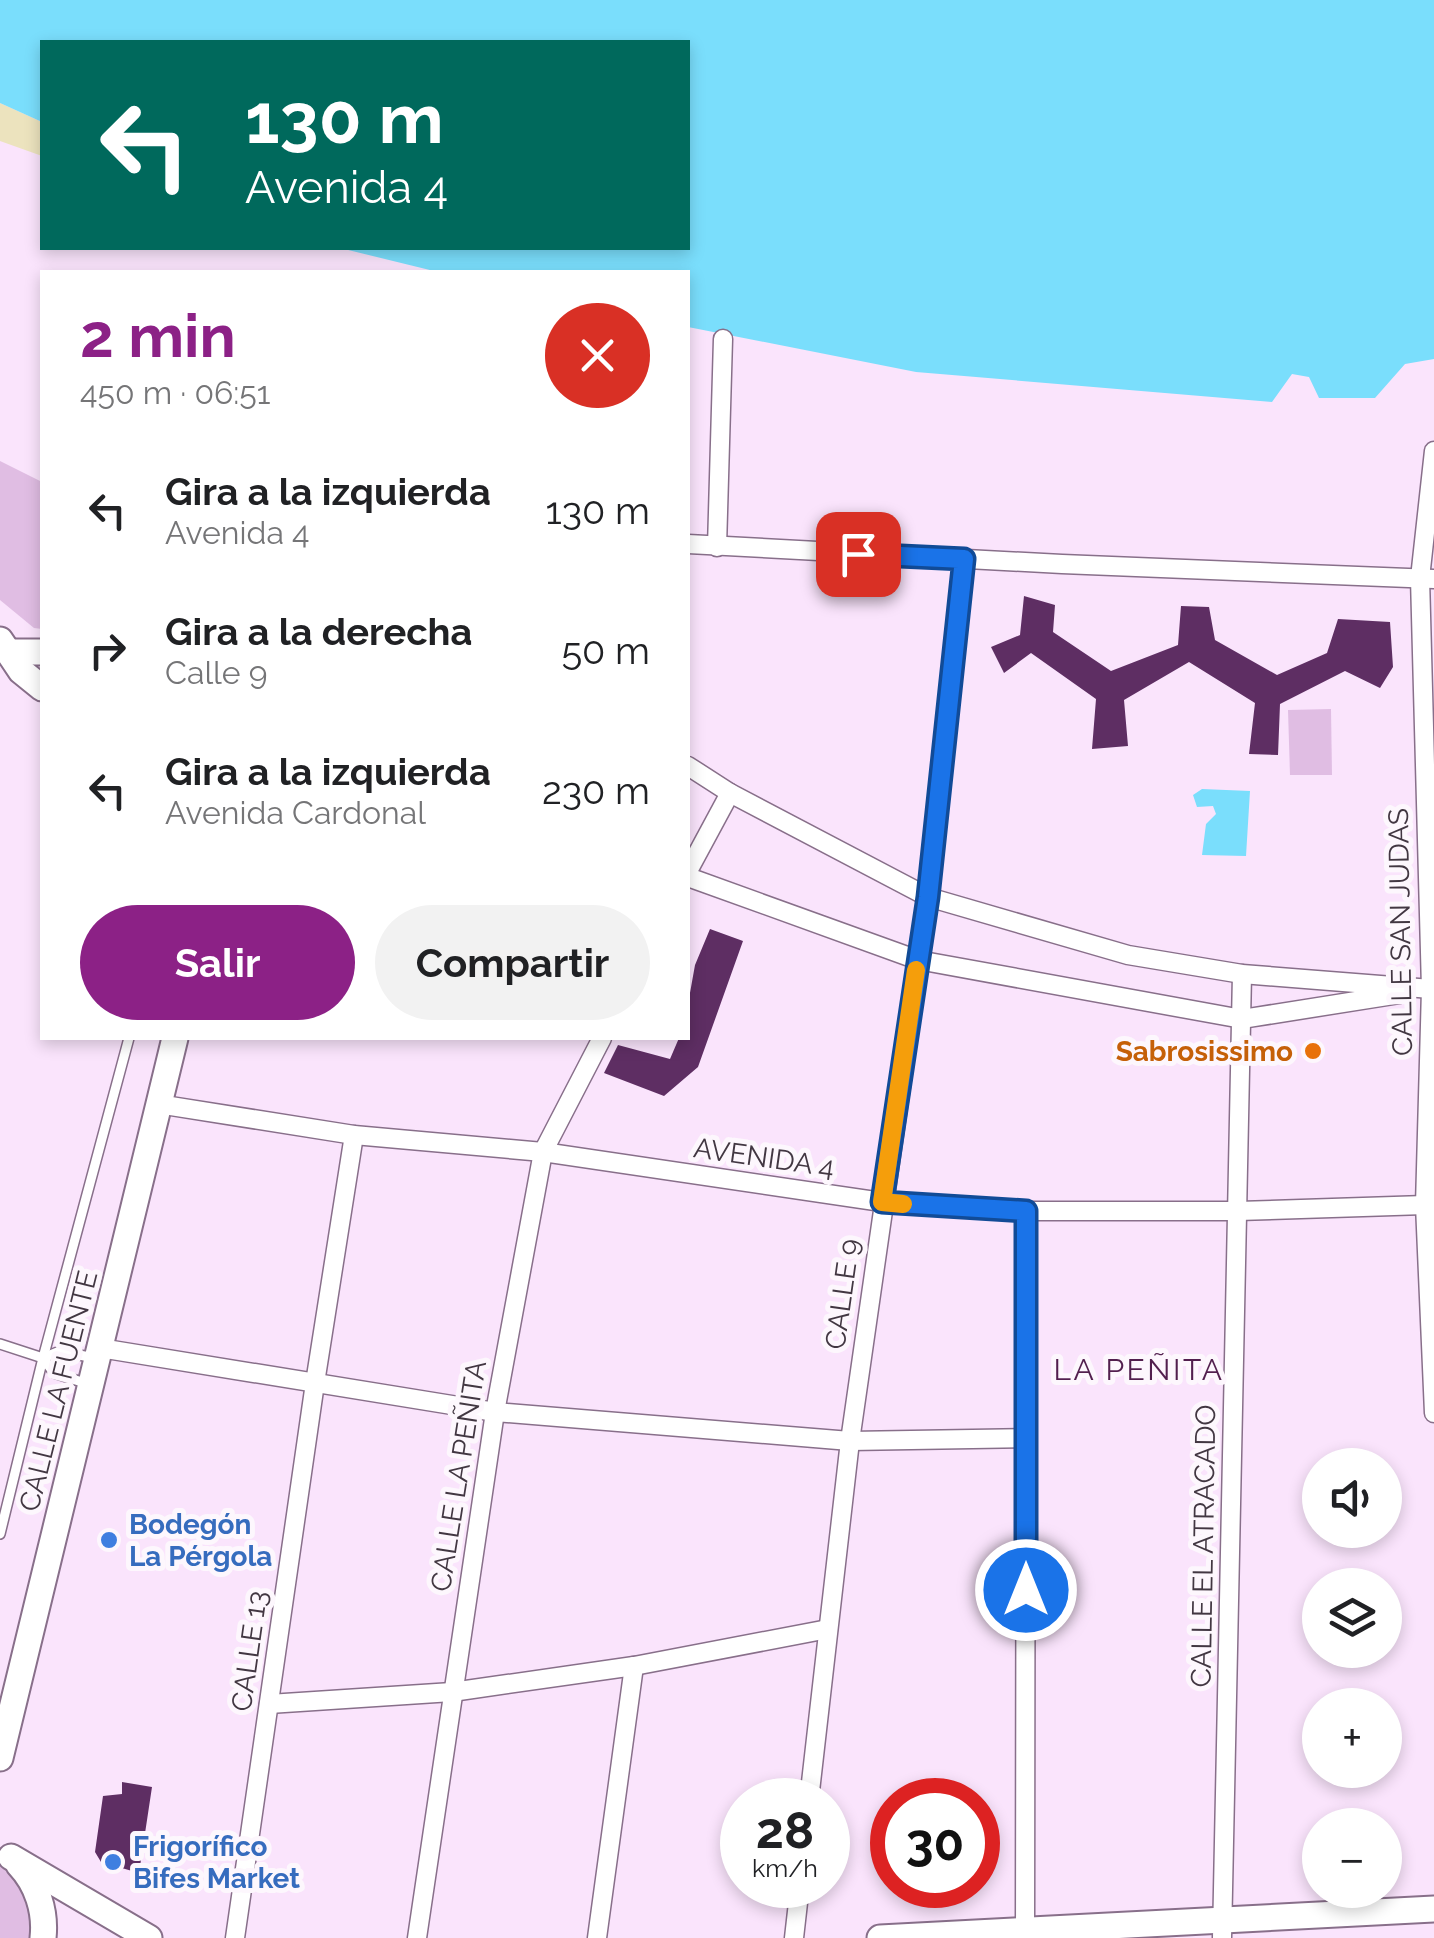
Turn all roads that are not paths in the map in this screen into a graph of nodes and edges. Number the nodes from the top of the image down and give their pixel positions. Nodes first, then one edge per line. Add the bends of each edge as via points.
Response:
1 (723, 339) dead end
2 (1434, 451) edge
3 (690, 544) edge
4 (717, 547) junction
5 (964, 559) junction
6 (1427, 579) edge
7 (4, 646) edge
8 (40, 652) edge
9 (40, 686) edge
10 (690, 767) edge
11 (730, 792) junction
12 (690, 870) edge
13 (690, 875) edge
14 (928, 897) junction
15 (918, 960) junction
16 (1242, 974) junction
17 (1432, 989) edge
18 (1242, 1019) junction
19 (128, 1040) edge
20 (175, 1040) edge
21 (601, 1040) edge
22 (158, 1104) junction
23 (354, 1135) junction
24 (542, 1152) junction
25 (882, 1202) junction
26 (1425, 1205) junction
27 (1026, 1211) junction
28 (1238, 1211) junction
29 (0, 1344) edge
30 (99, 1353) junction
31 (43, 1358) junction
32 (314, 1383) junction
33 (90, 1384) junction
34 (495, 1412) junction
35 (1434, 1413) edge
36 (1026, 1438) junction
37 (850, 1441) junction
38 (0, 1534) edge
39 (828, 1629) junction
40 (634, 1666) junction
41 (452, 1692) junction
42 (269, 1704) junction
43 (0, 1758) edge
44 (811, 1778) edge
45 (5, 1853) edge
46 (797, 1908) edge
47 (1434, 1909) edge
48 (1222, 1929) edge
49 (1025, 1934) edge
50 (43, 1938) edge
51 (149, 1938) edge
52 (235, 1938) edge
53 (417, 1938) edge
54 (597, 1938) edge
55 (794, 1938) edge
56 (880, 1938) edge

1 - 4 street
2 - 6 street, CALLE SAN JUDAS
3 - 4 street
4 - 5 street
5 - 6 street
5 - 14 street, CALLE 9
6 - 17 street, CALLE SAN JUDAS
7 - 8 main road
7 - 9 main road
10 - 11 street
11 - 12 street
11 - 14 street
13 - 15 street
14 - 15 street, CALLE 9
14 - 16 street via 1128,955
15 - 18 street
15 - 25 street, CALLE 9
16 - 17 street
16 - 18 street, CALLE EL ATRACADO
17 - 18 street
17 - 26 street, CALLE SAN JUDAS
18 - 28 street, CALLE EL ATRACADO
19 - 31 lane
20 - 22 main road, CALLE LA FUENTE
21 - 24 street, CALLE LA PEÑITA
22 - 23 street, AVENIDA 4
22 - 30 main road, CALLE LA FUENTE
23 - 24 street, AVENIDA 4
23 - 32 street, CALLE 13
24 - 25 street, AVENIDA 4
24 - 34 street, CALLE LA PEÑITA
25 - 27 street, AVENIDA 4
25 - 37 street, CALLE 9
26 - 28 street, AVENIDA 4
26 - 35 street, CALLE SAN JUDAS
27 - 28 street, AVENIDA 4
27 - 36 street
28 - 48 street, CALLE EL ATRACADO
29 - 31 lane
30 - 31 lane via 60,1351
30 - 32 street
30 - 33 main road, CALLE LA FUENTE
31 - 33 lane via 54,1374
31 - 38 lane
32 - 34 street
32 - 42 street, CALLE 13
33 - 43 main road, CALLE LA FUENTE
34 - 37 street
34 - 41 street, CALLE LA PEÑITA
36 - 37 street
36 - 49 street
37 - 39 street, CALLE 9
39 - 40 street
39 - 44 street, CALLE 9
40 - 41 street
40 - 54 street
41 - 42 street
41 - 53 street, CALLE LA PEÑITA
42 - 52 street, CALLE 13
45 - 50 main road via 36,1890
45 - 51 main road
46 - 55 street
47 - 48 main road
48 - 49 main road
49 - 56 main road

